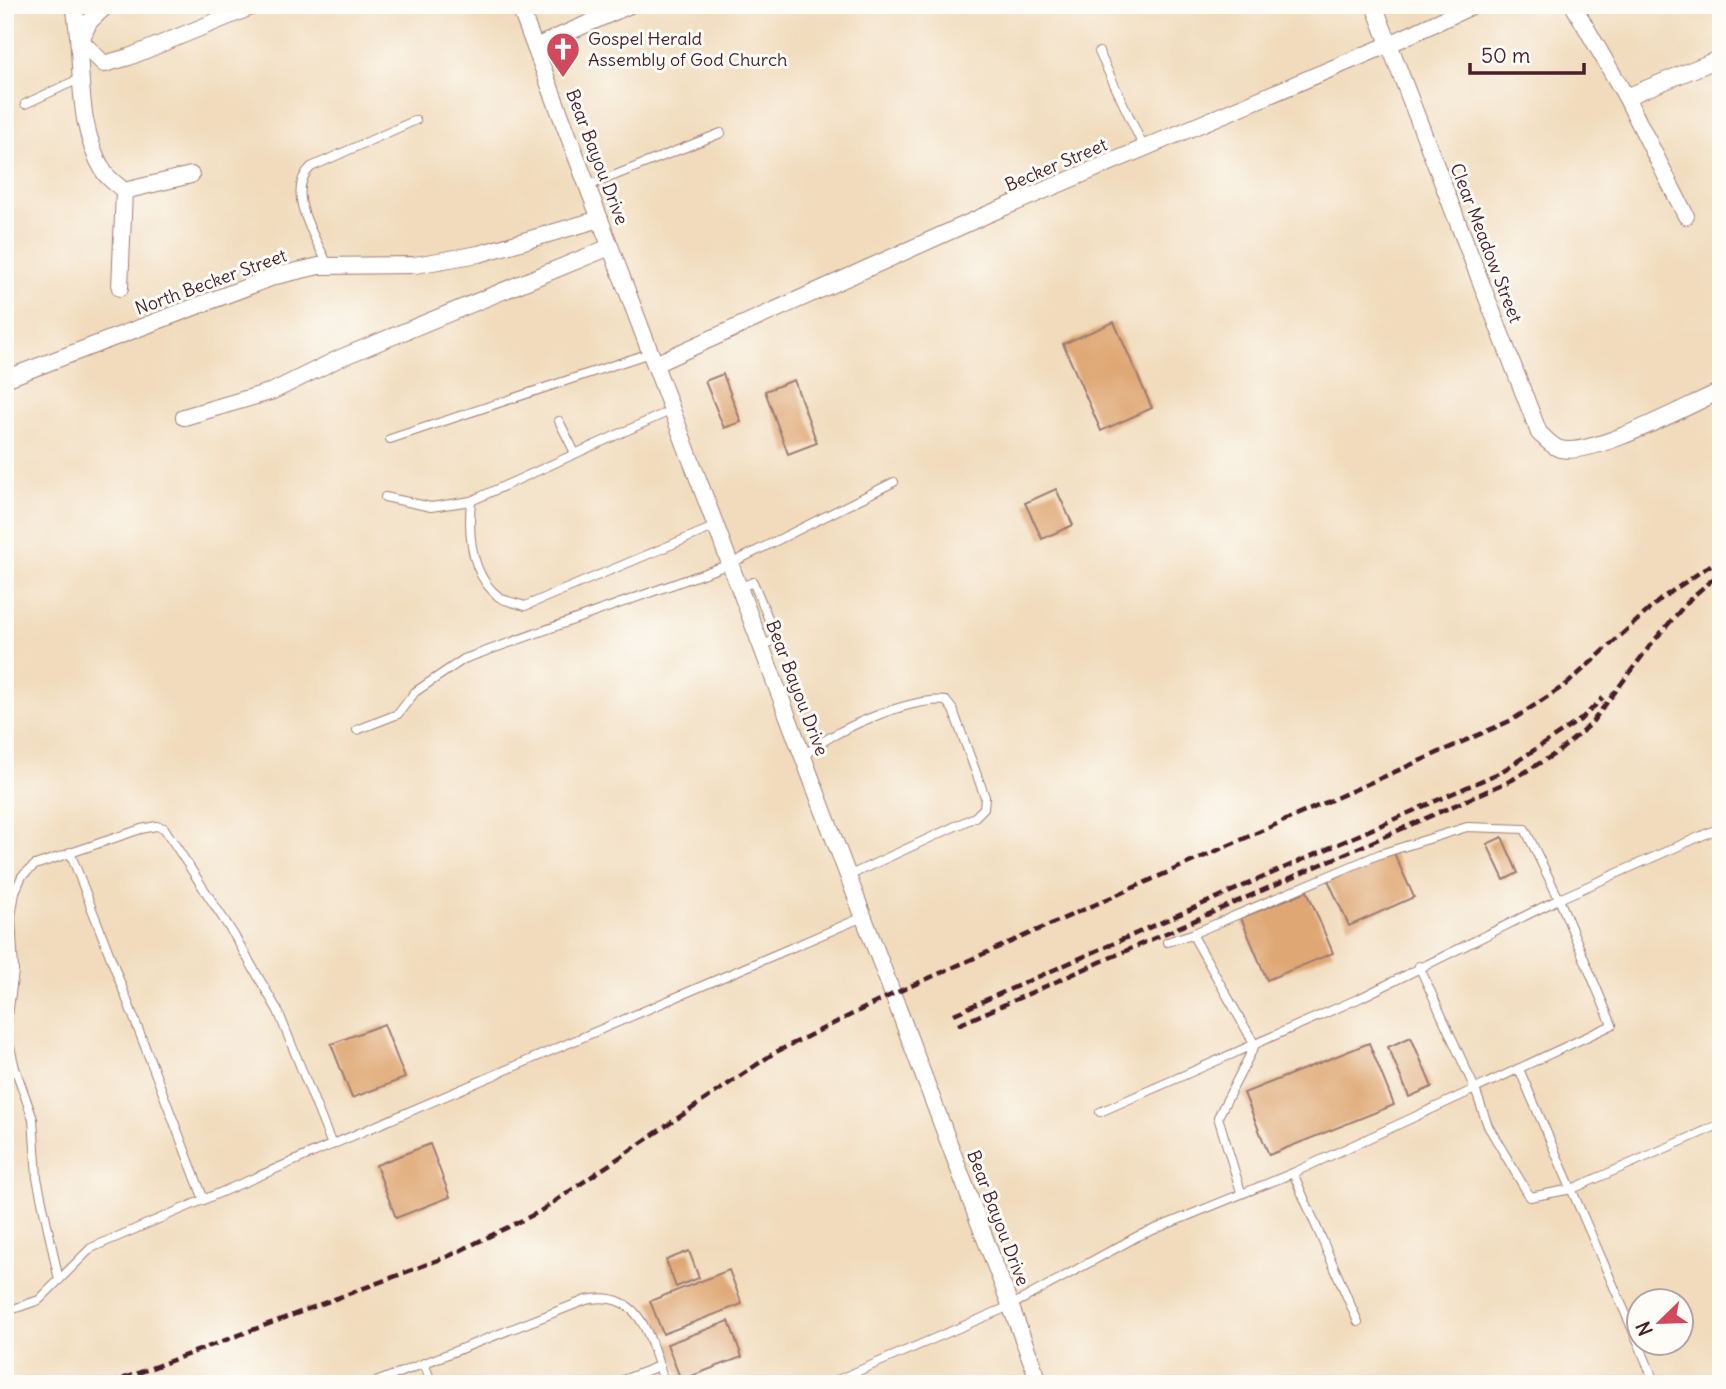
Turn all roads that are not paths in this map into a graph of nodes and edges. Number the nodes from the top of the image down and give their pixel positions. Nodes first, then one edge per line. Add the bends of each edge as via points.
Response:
1 (74, 5) edge
2 (107, 5) edge
3 (256, 5) edge
4 (519, 5) edge
5 (630, 5) edge
6 (1374, 5) edge
7 (1474, 5) edge
8 (1573, 5) edge
9 (81, 41) junction
10 (1390, 44) junction
11 (535, 47) junction
12 (1099, 52) dead end
13 (1721, 58) edge
14 (81, 78) junction
15 (1626, 97) junction
16 (25, 104) dead end
17 (416, 121) dead end
18 (722, 133) dead end
19 (1144, 148) junction
20 (191, 175) dead end
21 (587, 186) junction
22 (124, 191) junction
23 (1686, 216) dead end
24 (600, 219) junction
25 (610, 247) junction
26 (328, 265) junction
27 (120, 288) dead end
28 (653, 358) junction
29 (5, 379) edge
30 (1721, 391) edge
31 (672, 410) junction
32 (184, 417) dead end
33 (559, 421) dead end
34 (390, 439) dead end
35 (575, 453) junction
36 (894, 482) dead end
37 (385, 497) dead end
38 (471, 501) junction
39 (716, 526) junction
40 (730, 564) junction
41 (357, 730) dead end
42 (803, 758) junction
43 (1721, 837) edge
44 (70, 852) junction
45 (848, 876) junction
46 (1559, 899) junction
47 (863, 917) junction
48 (1192, 934) junction
49 (1167, 942) dead end
50 (1419, 966) junction
51 (1255, 1045) junction
52 (1519, 1069) junction
53 (1475, 1089) junction
54 (1100, 1112) dead end
55 (1721, 1124) edge
56 (332, 1145) junction
57 (1293, 1173) junction
58 (1572, 1189) junction
59 (1241, 1192) junction
60 (204, 1200) junction
61 (59, 1280) junction
62 (1010, 1306) junction
63 (1624, 1309) edge
64 (5, 1312) edge
65 (1358, 1322) dead end
66 (1645, 1358) edge
67 (424, 1363) junction
68 (659, 1366) junction
69 (371, 1384) edge
70 (432, 1384) edge
71 (613, 1384) edge
72 (665, 1384) edge
73 (828, 1384) edge
74 (1040, 1384) edge
75 (1655, 1384) edge

1 - 9 street
2 - 9 street via 89,22
3 - 9 street via 104,64
4 - 11 street, Bear Bayou Drive
5 - 11 street
6 - 10 street, Clear Meadow Street
7 - 10 street, Becker Street
8 - 15 street
9 - 14 street
10 - 19 street, Becker Street
10 - 30 street, Clear Meadow Street via 1539,433 1557,448 1579,450
11 - 21 street, Bear Bayou Drive
12 - 19 lane
13 - 15 street
14 - 16 lane
14 - 22 street via 82,115 104,174
15 - 23 street
17 - 26 lane via 304,174 299,191
18 - 21 lane
19 - 28 street, Becker Street
20 - 22 street
21 - 24 street, Bear Bayou Drive
22 - 27 street
24 - 25 street, Bear Bayou Drive
24 - 26 street, North Becker Street via 441,261
25 - 28 street, Bear Bayou Drive
25 - 32 street via 340,358 274,391
26 - 29 street, North Becker Street via 233,291
28 - 31 street, Bear Bayou Drive
28 - 34 lane
31 - 35 lane
31 - 39 street, Bear Bayou Drive
33 - 35 lane
35 - 38 lane
36 - 40 lane
37 - 38 lane via 431,508
38 - 39 lane via 468,533 482,578 501,599 525,606
39 - 40 street, Bear Bayou Drive
40 - 41 lane via 464,659 415,692 398,713
40 - 42 street, Bear Bayou Drive
42 - 45 street, Bear Bayou Drive
42 - 45 lane via 819,743 897,710 934,699 946,701 953,710 985,797 984,808 975,817
43 - 46 lane via 1717,829
44 - 56 lane via 141,829 164,828 278,1011
44 - 60 lane
44 - 61 lane via 35,864 22,876 15,892 11,916 14,971 6,1031 33,1119 37,1178
45 - 47 street, Bear Bayou Drive
46 - 48 lane via 1525,830 1467,827 1380,854
46 - 50 lane
46 - 52 lane via 1612,1026
47 - 56 lane
47 - 62 street, Bear Bayou Drive
48 - 49 lane
48 - 51 lane
50 - 51 lane
50 - 53 lane
51 - 54 lane
51 - 59 lane via 1218,1117
52 - 53 lane
52 - 58 lane
53 - 57 lane
53 - 58 lane via 1488,1126 1530,1198
55 - 58 lane
56 - 60 lane
57 - 59 lane
57 - 65 lane
58 - 63 lane
59 - 62 lane via 1138,1236
60 - 61 lane via 91,1248
61 - 64 lane via 39,1300
62 - 73 lane
62 - 74 street, Bear Bayou Drive
66 - 75 lane
67 - 68 lane via 606,1296 622,1300 637,1315
67 - 69 lane
67 - 70 lane
68 - 71 lane
68 - 72 lane

